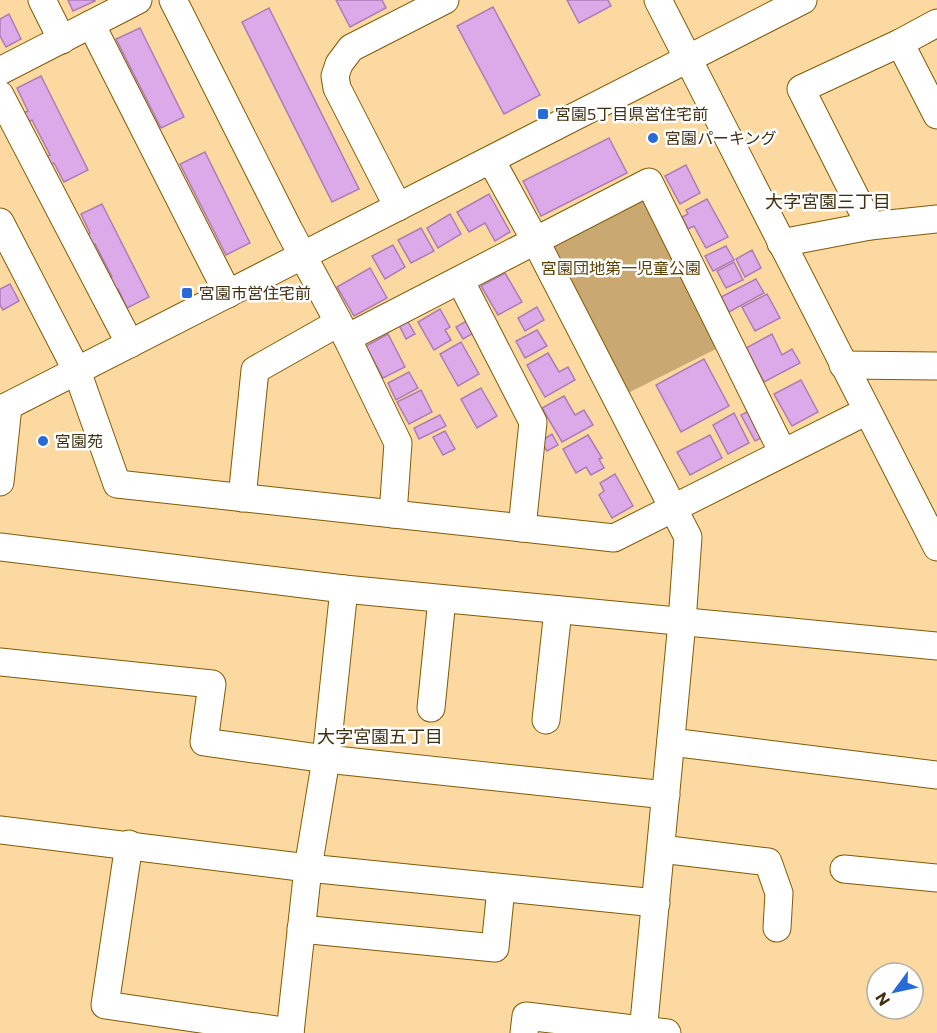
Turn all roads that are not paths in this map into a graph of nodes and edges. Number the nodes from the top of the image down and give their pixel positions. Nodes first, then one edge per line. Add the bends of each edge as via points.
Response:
1 (42, 0) edge
2 (138, 0) edge
3 (173, 0) edge
4 (445, 0) edge
5 (658, 0) edge
6 (803, 0) edge
7 (937, 23) edge
8 (91, 24) junction
9 (62, 40) junction
10 (900, 43) junction
11 (688, 59) junction
12 (0, 71) edge
13 (0, 95) edge
14 (937, 115) edge
15 (491, 160) junction
16 (398, 207) junction
17 (937, 219) edge
18 (0, 222) edge
19 (870, 226) junction
20 (535, 240) junction
21 (781, 243) junction
22 (303, 256) junction
23 (460, 280) junction
24 (228, 294) junction
25 (343, 331) junction
26 (130, 344) junction
27 (843, 365) junction
28 (937, 366) edge
29 (77, 371) junction
30 (4, 408) edge
31 (867, 411) junction
32 (783, 453) junction
33 (0, 482) edge
34 (242, 498) junction
35 (673, 508) junction
36 (393, 514) junction
37 (522, 528) junction
38 (0, 547) edge
39 (937, 547) edge
40 (344, 589) junction
41 (442, 599) junction
42 (558, 610) junction
43 (682, 622) junction
44 (937, 646) edge
45 (0, 662) edge
46 (431, 708) dead end
47 (546, 720) dead end
48 (671, 742) junction
49 (326, 759) junction
50 (937, 775) edge
51 (666, 795) junction
52 (0, 830) edge
53 (129, 844) junction
54 (661, 849) junction
55 (308, 868) junction
56 (844, 869) dead end
57 (937, 878) edge
58 (501, 888) junction
59 (656, 903) junction
60 (777, 928) dead end
61 (301, 929) junction
62 (290, 1032) edge
63 (651, 1032) edge
64 (524, 1033) edge

1 - 9 street
2 - 8 street
3 - 22 street
4 - 16 street via 351,48 335,76 337,88
5 - 11 street
6 - 11 street
7 - 10 street
8 - 9 street
8 - 24 street
9 - 12 street
10 - 14 street
10 - 19 street via 801,89
11 - 15 street
11 - 21 street
13 - 26 street
15 - 16 street
15 - 20 street
16 - 22 street
17 - 19 street
18 - 29 street
19 - 21 street
20 - 23 street
20 - 32 street via 649,182
20 - 35 street
21 - 27 street
22 - 24 street
22 - 25 street
23 - 25 street
23 - 37 street via 533,422
24 - 26 street
25 - 34 street via 255,370
25 - 36 street via 398,443
26 - 29 street
27 - 28 street
27 - 31 street
29 - 30 street
29 - 34 street via 117,484
30 - 33 street
31 - 32 street
31 - 39 street
32 - 35 street
34 - 36 street
35 - 37 street via 614,538
35 - 43 street via 688,537
36 - 37 street
38 - 40 street
40 - 41 street
40 - 49 street
41 - 42 street
41 - 46 street
42 - 43 street
42 - 47 street
43 - 44 street
43 - 48 street
45 - 49 street via 212,684 204,742
48 - 50 street
48 - 51 street
49 - 51 street
49 - 55 street
51 - 54 street
52 - 53 street
53 - 55 street
53 - 62 street via 105,1005
54 - 59 street
54 - 60 street via 768,862 779,893
55 - 58 street
55 - 61 street
56 - 57 street
58 - 59 street
58 - 61 street via 495,948
59 - 63 street
61 - 62 street
63 - 64 street via 526,1016

